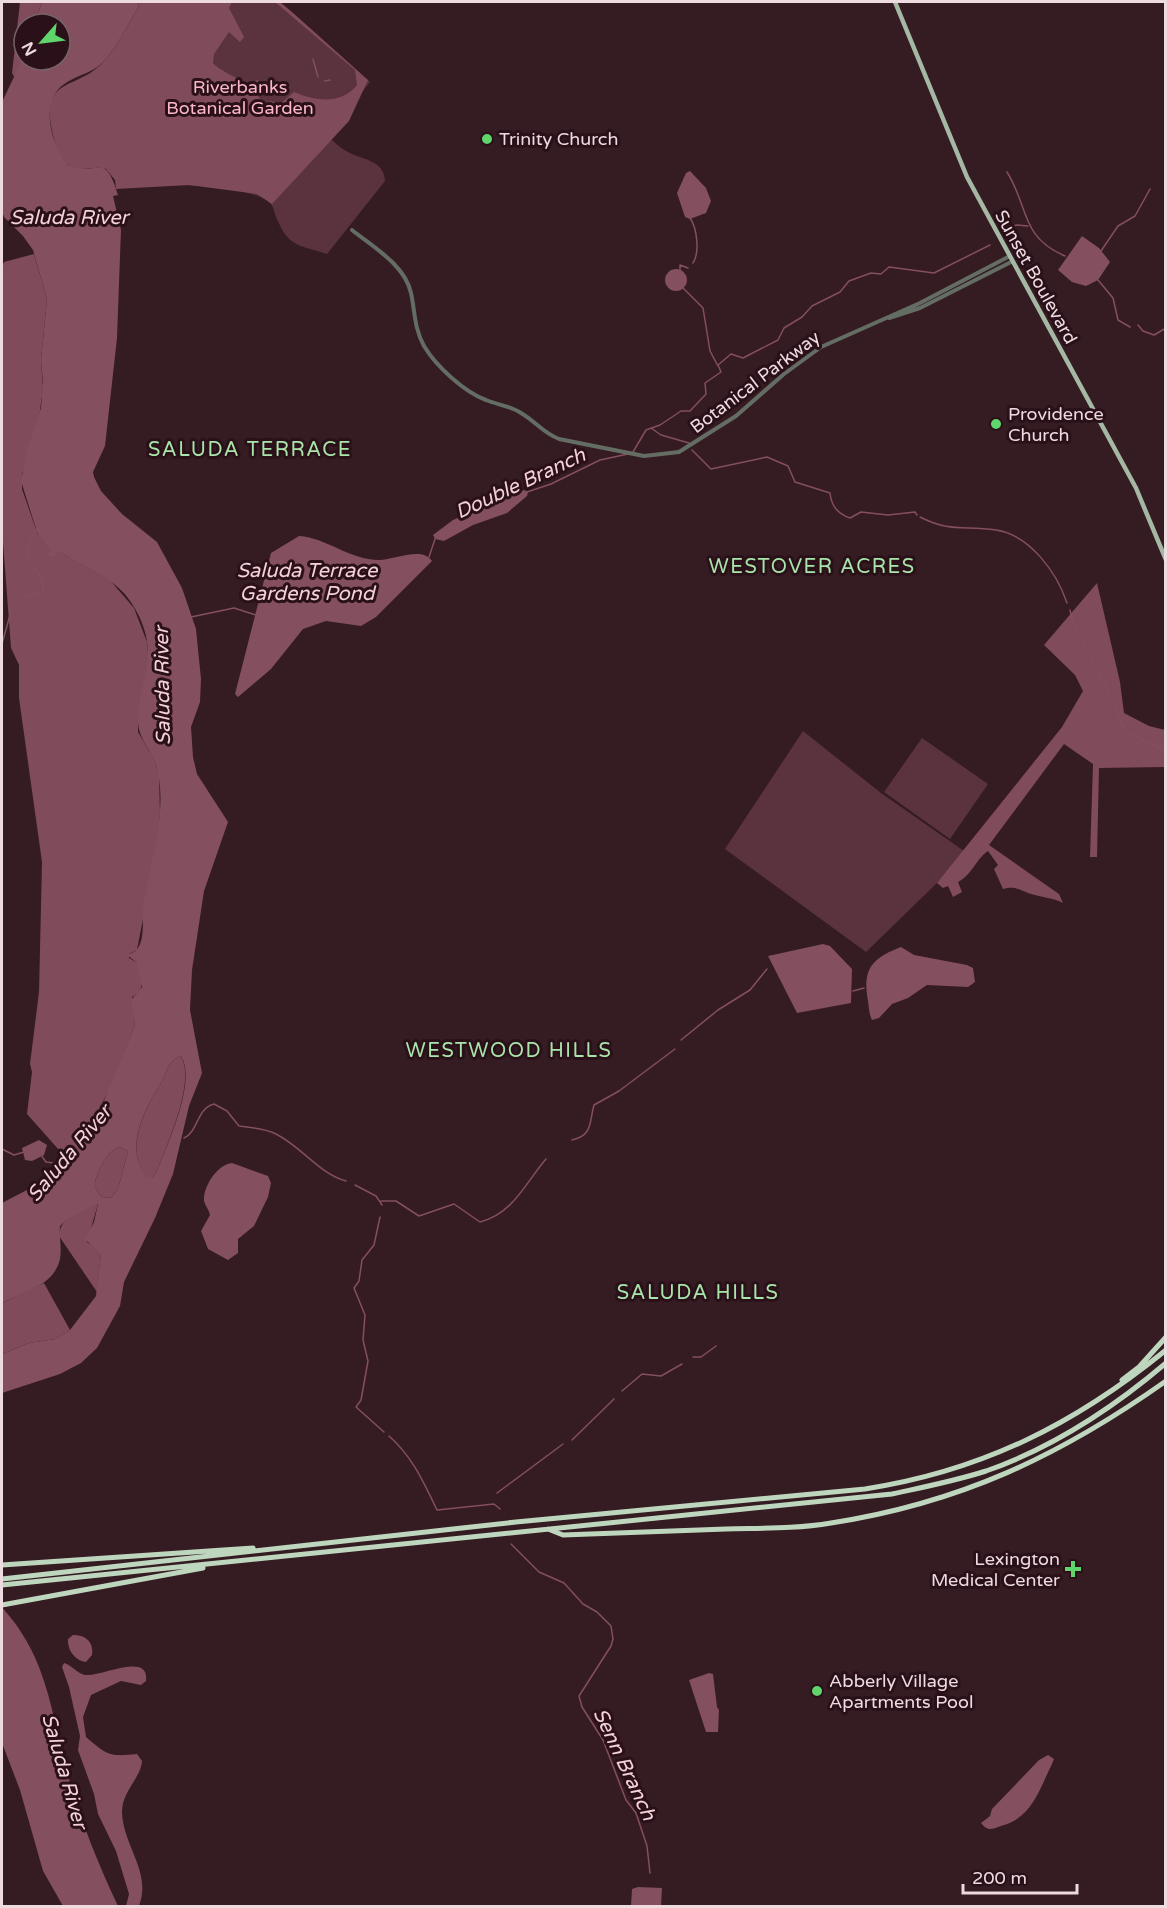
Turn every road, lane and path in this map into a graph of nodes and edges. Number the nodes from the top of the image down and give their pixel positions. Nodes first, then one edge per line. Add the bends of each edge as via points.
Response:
1 (895, 2) edge
2 (352, 230) dead end
3 (1010, 259) junction
4 (1166, 560) edge
5 (1166, 1337) edge
6 (1166, 1350) edge
7 (1166, 1363) edge
8 (1166, 1380) edge
9 (1099, 1400) junction
10 (547, 1528) junction
11 (302, 1545) junction
12 (264, 1558) junction
13 (2, 1565) edge
14 (2, 1579) edge
15 (3, 1585) edge
16 (2, 1605) edge

1 - 3 main road, Sunset Boulevard via 954,149
2 - 3 street, Botanical Parkway via 405,277 422,341 437,362 459,381 483,399 521,412 554,437 639,455 668,455 689,447 744,410 812,353 842,335
3 - 4 main road, Sunset Boulevard via 1136,488
5 - 9 highway via 1139,1367
6 - 9 highway
7 - 10 highway via 1120,1399 1056,1439 988,1470 948,1482 862,1499
8 - 10 highway via 1102,1424 1044,1457 964,1490 888,1512 786,1527 563,1535
9 - 11 highway via 1063,1423 999,1453 939,1474 877,1488
10 - 12 highway
11 - 13 highway
11 - 14 highway
12 - 15 highway
12 - 16 highway

